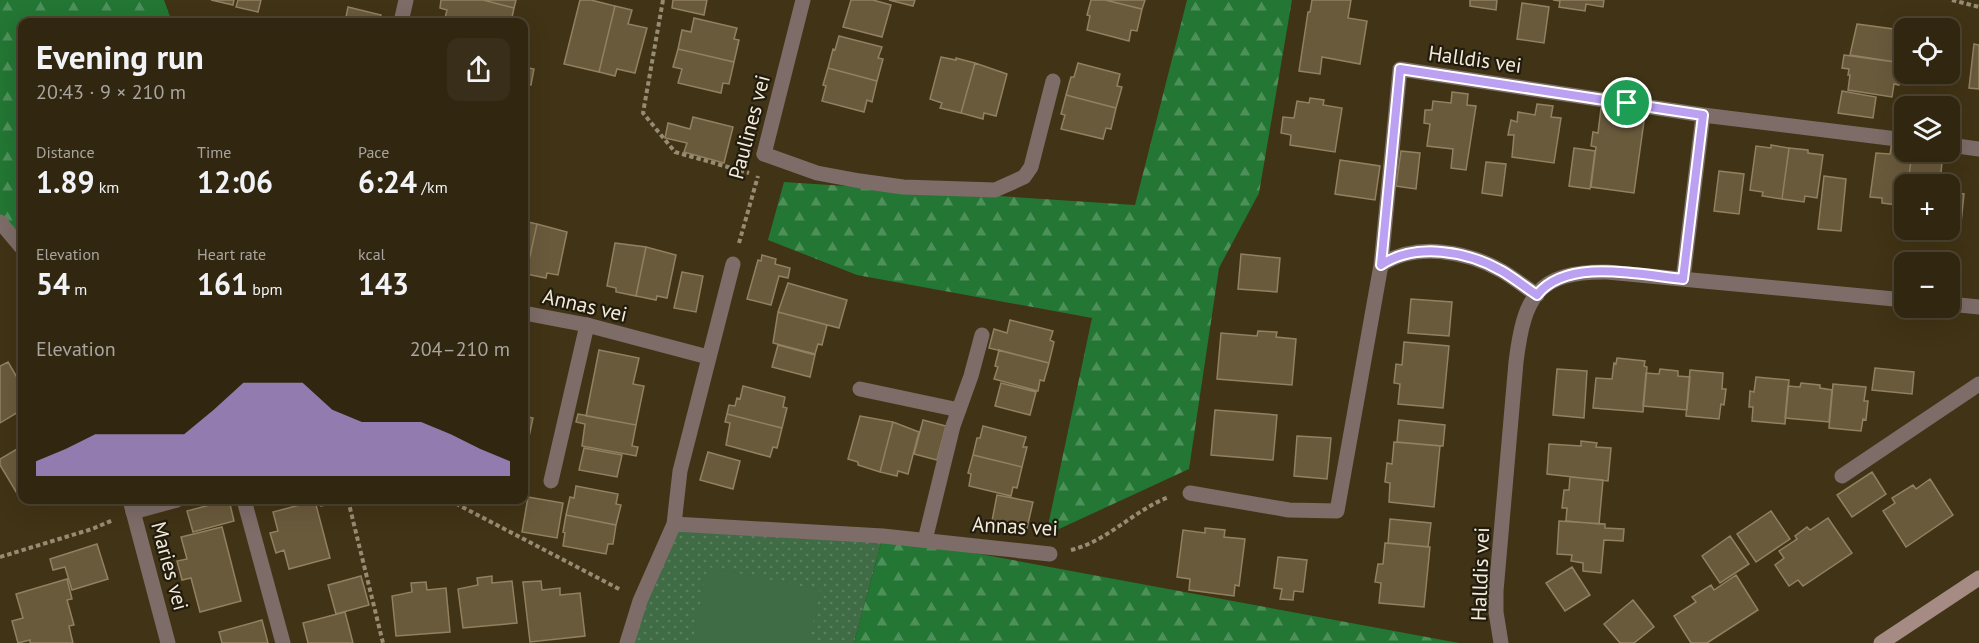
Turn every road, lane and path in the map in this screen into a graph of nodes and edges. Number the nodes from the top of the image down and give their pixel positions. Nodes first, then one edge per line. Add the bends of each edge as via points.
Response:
1 (406, 0) edge
2 (663, 0) edge
3 (803, 0) edge
4 (1952, 0) edge
5 (1979, 7) edge
6 (402, 18) edge
7 (1053, 81) dead end
8 (1703, 115) junction
9 (1894, 139) edge
10 (1960, 146) edge
11 (1979, 149) edge
12 (0, 222) edge
13 (18, 243) edge
14 (732, 264) joint
15 (1381, 265) junction
16 (1683, 279) junction
17 (1537, 295) junction
18 (1894, 299) edge
19 (1960, 305) edge
20 (1979, 307) edge
21 (528, 314) edge
22 (587, 325) junction
23 (982, 335) dead end
24 (708, 357) junction
25 (1979, 384) edge
26 (860, 389) dead end
27 (959, 410) junction
28 (1842, 476) dead end
29 (551, 481) dead end
30 (1190, 493) joint
31 (147, 504) edge
32 (245, 504) edge
33 (349, 504) edge
34 (457, 504) edge
35 (132, 506) edge
36 (674, 524) junction
37 (925, 540) junction
38 (1050, 554) joint
39 (0, 557) edge
40 (1979, 578) edge
41 (640, 600) junction
42 (168, 643) edge
43 (283, 643) edge
44 (383, 643) edge
45 (627, 643) edge
46 (1501, 643) edge
47 (1881, 643) edge

1 - 6 street
2 - 14 path, Paulines vei via 643,113 675,152 758,176
3 - 7 street, Paulines vei via 765,154 817,172 903,187 995,190 1024,177 1031,167
4 - 5 path
8 - 9 street, Halldis vei
8 - 15 street, Halldis vei via 1400,69
8 - 16 street
10 - 11 street
12 - 13 street
14 - 24 street
15 - 17 street via 1397,256 1453,254 1494,267
15 - 30 street, Halldis vei via 1337,511 1289,510
16 - 17 street, Halldis vei via 1585,272 1552,282
16 - 18 street, Halldis vei
17 - 46 street, Halldis vei via 1526,311 1516,362 1496,591
19 - 20 street
21 - 22 street, Annas vei
22 - 24 street, Annas vei
22 - 29 street
23 - 27 street
24 - 36 street via 680,471
25 - 28 street
26 - 27 street
27 - 37 street
30 - 38 path, Annas vei via 1167,497 1106,536 1079,548
31 - 35 street
32 - 43 street
33 - 44 path
34 - 41 path
35 - 39 path via 92,529
35 - 42 street, Maries vei
36 - 37 street, Annas vei
36 - 41 street
37 - 38 street, Annas vei
40 - 47 street
41 - 45 street

